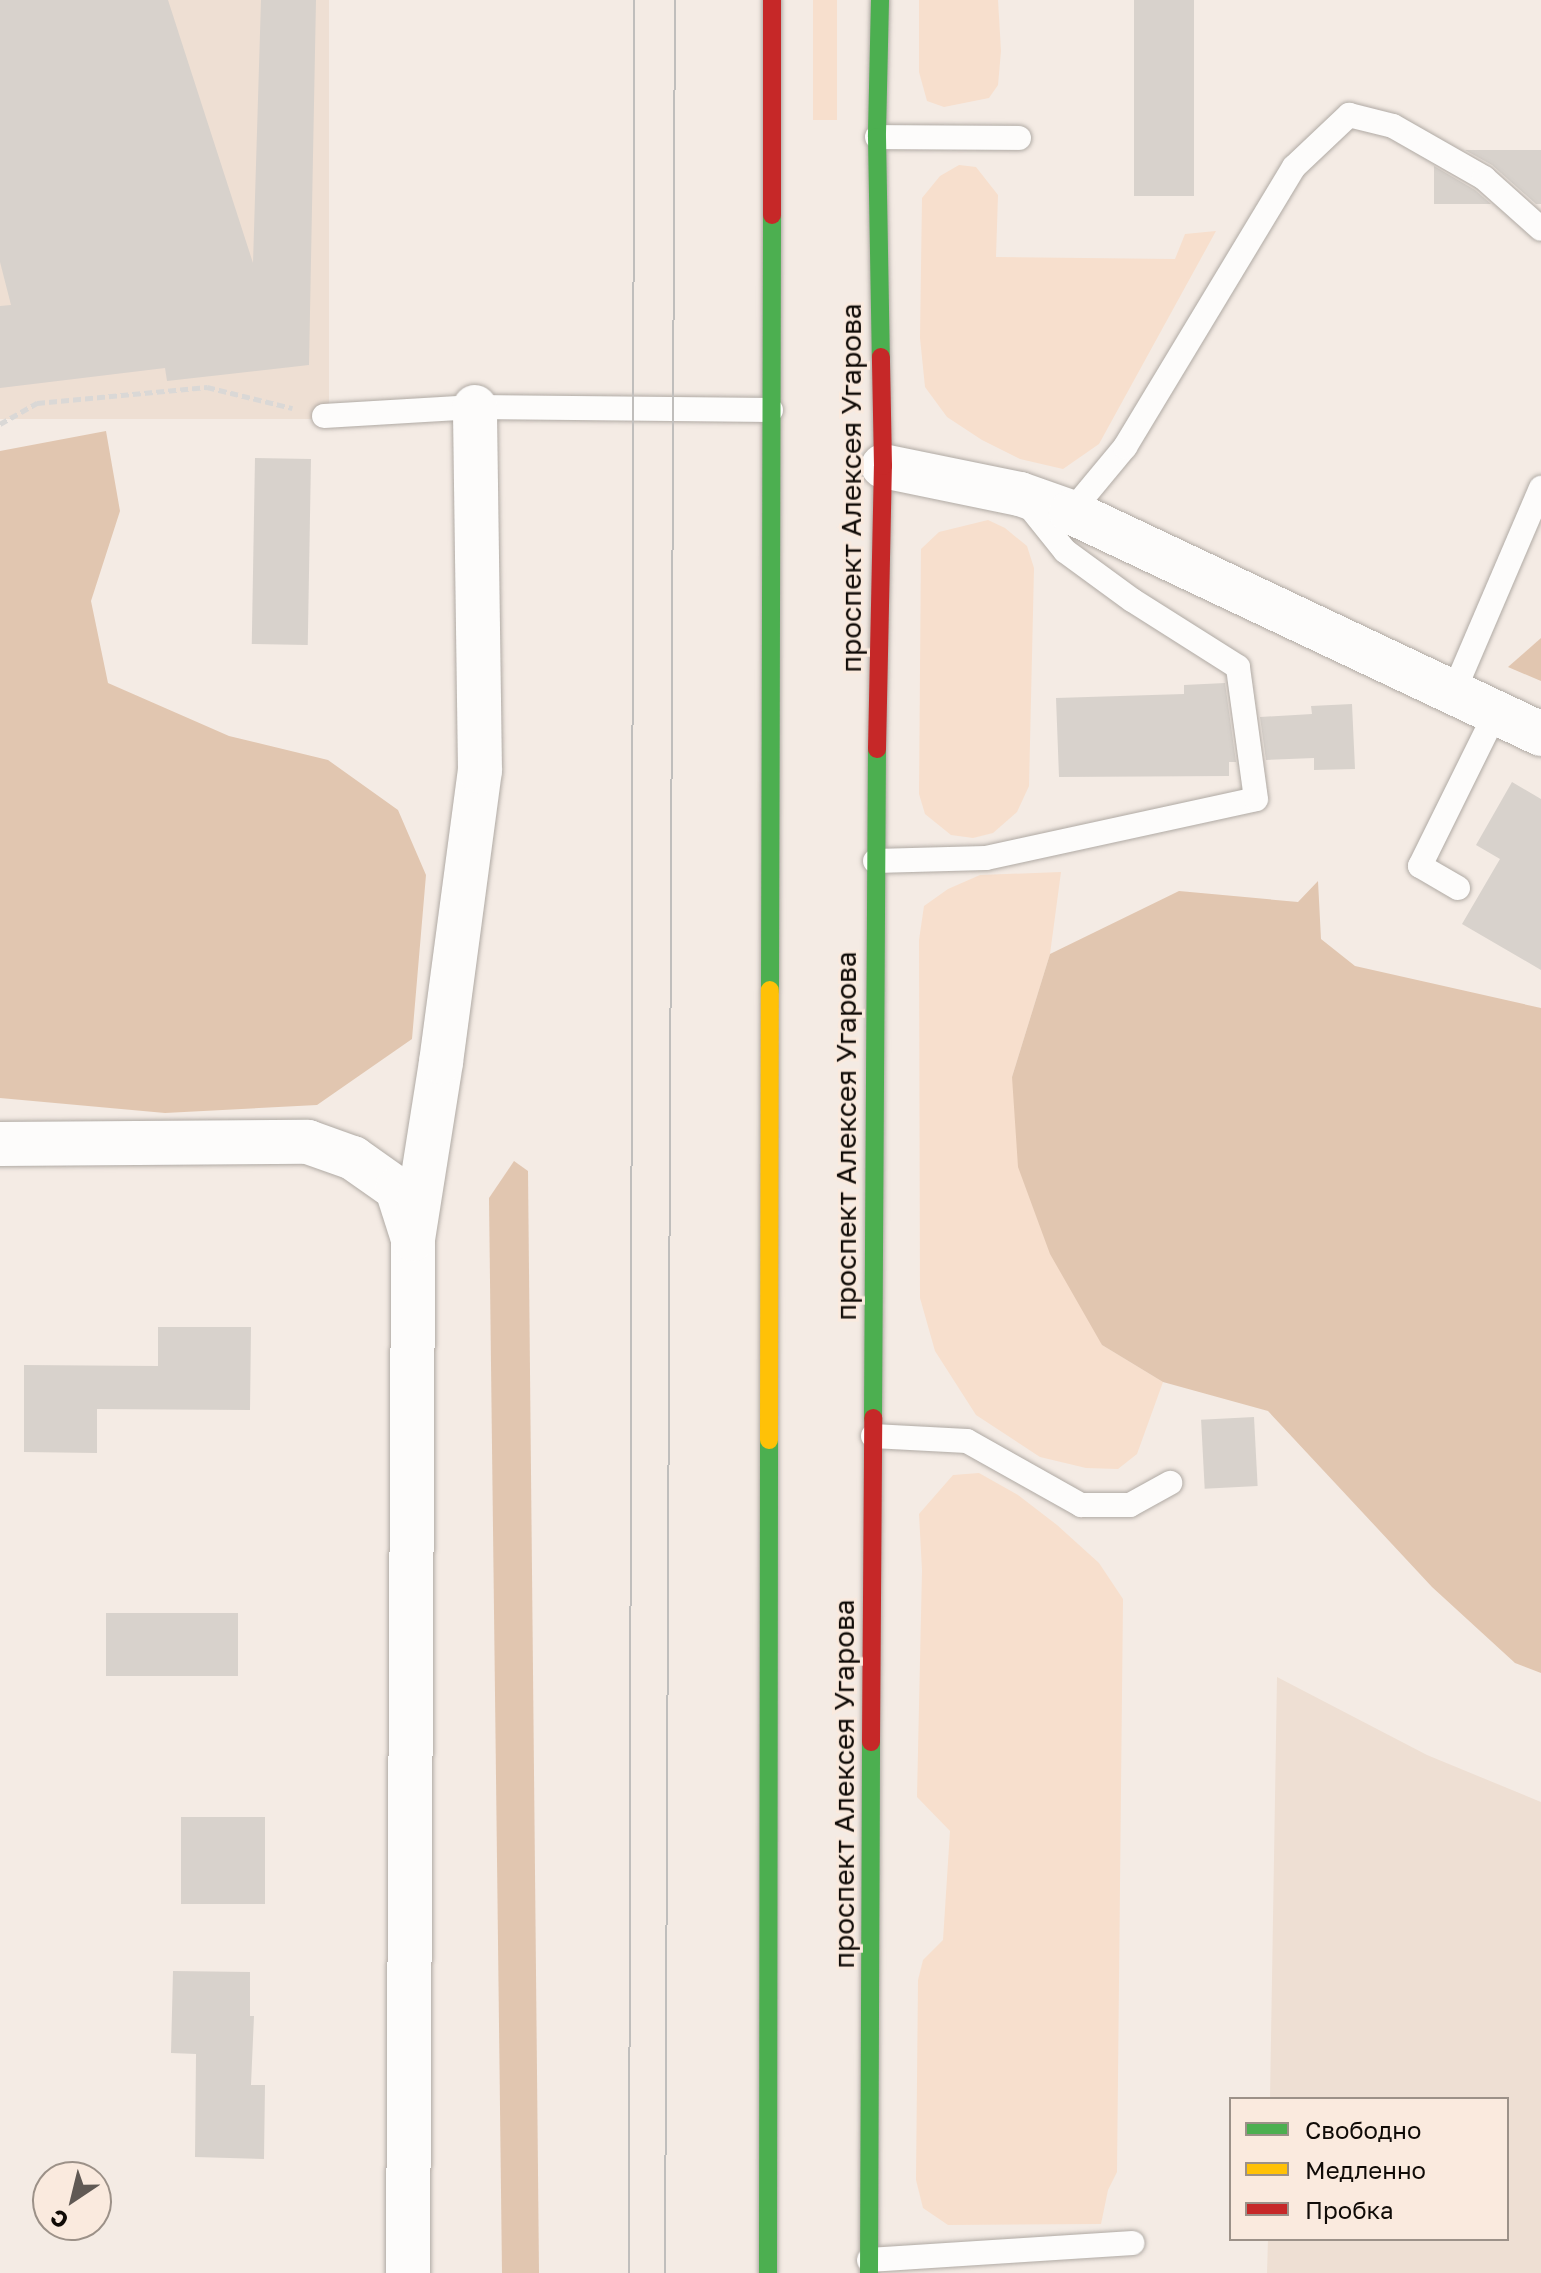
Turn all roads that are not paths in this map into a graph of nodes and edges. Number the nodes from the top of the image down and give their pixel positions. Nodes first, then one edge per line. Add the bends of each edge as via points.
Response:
1 (772, 0) edge
2 (880, 0) edge
3 (877, 137) junction
4 (1019, 138) dead end
5 (1541, 229) edge
6 (475, 407) junction
7 (771, 410) junction
8 (324, 416) road end
9 (883, 466) junction
10 (1541, 488) edge
11 (1020, 494) junction
12 (1071, 512) junction
13 (1454, 691) junction
14 (1496, 712) junction
15 (1541, 734) edge
16 (875, 861) junction
17 (1458, 888) dead end
18 (0, 1144) edge
19 (413, 1239) junction
20 (873, 1436) junction
21 (1170, 1483) dead end
22 (1132, 2243) dead end
23 (869, 2266) edge
24 (408, 2273) edge
25 (768, 2273) edge

1 - 7 main road
2 - 3 main road, проспект Алексея Угарова
3 - 4 lane
3 - 9 main road, проспект Алексея Угарова
5 - 12 lane via 1484,178 1393,126 1349,115 1294,167 1125,447
6 - 7 lane
6 - 8 lane
6 - 19 street via 480,771
7 - 25 main road
9 - 11 street
9 - 16 main road, проспект Алексея Угарова
10 - 13 lane
11 - 12 street
11 - 16 lane via 1065,551 1238,667 1256,799 986,858
12 - 13 street
13 - 14 street
14 - 15 street
14 - 17 lane via 1420,866
16 - 20 main road, проспект Алексея Угарова
18 - 19 street via 308,1142 353,1158 397,1189
19 - 24 street
20 - 21 lane via 967,1441 1081,1505 1130,1505
20 - 23 main road, проспект Алексея Угарова
22 - 23 lane

